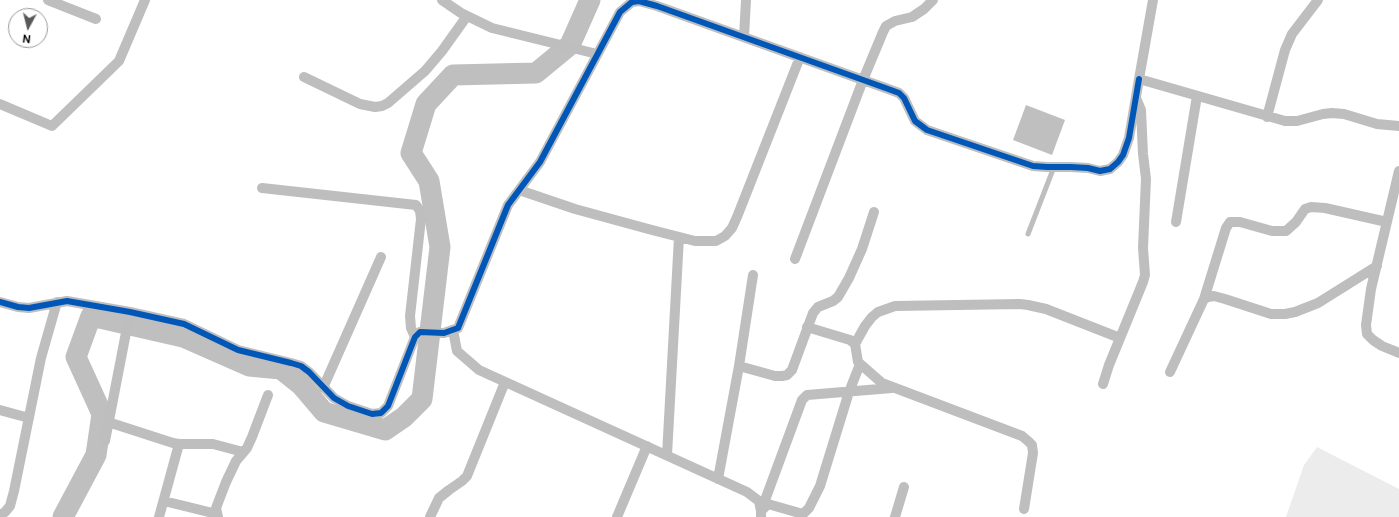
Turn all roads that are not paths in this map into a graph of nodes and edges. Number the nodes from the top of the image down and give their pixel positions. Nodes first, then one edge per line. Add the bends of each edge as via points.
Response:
1 (48, 0) edge
2 (145, 0) edge
3 (442, 0) edge
4 (746, 0) edge
5 (933, 0) edge
6 (1153, 0) edge
7 (1318, 0) edge
8 (632, 1) edge
9 (467, 16) junction
10 (96, 19) dead end
11 (744, 37) junction
12 (597, 54) junction
13 (800, 57) junction
14 (304, 77) dead end
15 (1139, 79) junction
16 (863, 80) junction
17 (1197, 96) junction
18 (1136, 98) junction
19 (0, 104) edge
20 (1267, 117) junction
21 (1399, 126) edge
22 (1054, 167) junction
23 (1399, 171) edge
24 (262, 188) dead end
25 (519, 190) junction
26 (874, 212) dead end
27 (1176, 222) dead end
28 (1387, 222) junction
29 (1028, 234) dead end
30 (679, 237) junction
31 (381, 257) dead end
32 (795, 258) dead end
33 (1377, 266) junction
34 (753, 275) dead end
35 (1204, 299) junction
36 (0, 302) edge
37 (57, 302) junction
38 (130, 314) junction
39 (807, 327) junction
40 (449, 332) junction
41 (417, 334) junction
42 (1120, 338) junction
43 (856, 344) junction
44 (1399, 353) edge
45 (860, 364) junction
46 (739, 366) junction
47 (1170, 372) dead end
48 (505, 382) junction
49 (1103, 384) dead end
50 (323, 388) junction
51 (893, 388) junction
52 (849, 392) junction
53 (268, 395) dead end
54 (0, 410) edge
55 (29, 418) junction
56 (108, 422) junction
57 (104, 441) dead end
58 (179, 444) junction
59 (647, 446) junction
60 (243, 452) junction
61 (667, 455) junction
62 (718, 479) junction
63 (904, 487) dead end
64 (164, 501) junction
65 (1024, 509) dead end
66 (761, 514) edge
67 (218, 515) edge
68 (0, 516) edge
69 (159, 517) edge
70 (430, 517) edge
71 (617, 517) edge
72 (895, 517) edge

1 - 10 street
2 - 19 street via 119,61 52,126
3 - 9 street
4 - 11 street
5 - 16 street via 912,17 886,26
6 - 15 street
7 - 20 street via 1292,34
8 - 11 street via 650,3
8 - 12 street via 620,12
9 - 12 street via 500,30
9 - 14 street via 425,71 382,106 360,104
11 - 13 street
12 - 25 street via 540,162
13 - 16 street
13 - 30 street via 732,228 716,241 695,241
15 - 17 street
15 - 18 street
16 - 22 street via 899,93 915,121 927,130 1033,166
16 - 32 street
17 - 20 street
17 - 27 street
18 - 22 street via 1124,155 1110,169 1100,171
18 - 42 street via 1141,110 1142,154 1146,179 1143,248 1145,275
20 - 21 street via 1297,122 1332,113 1377,124
22 - 29 lane
23 - 28 street
24 - 41 street via 416,205 421,219 410,316 411,328
25 - 30 street via 575,209
25 - 40 street via 508,205 458,328
26 - 39 street via 862,249 838,297 818,307 812,313
28 - 33 street
28 - 35 street via 1311,207 1305,209 1286,231 1272,231 1240,222 1230,222
30 - 61 street
31 - 50 street
33 - 35 street via 1318,302 1295,312 1271,314 1214,296
33 - 44 street via 1367,318 1367,334 1382,346
34 - 46 street
35 - 47 street
36 - 37 street via 29,308
37 - 38 street via 67,301
37 - 55 street via 41,358
38 - 50 street via 184,324 238,350 301,366
38 - 56 street
39 - 43 street
39 - 46 street via 792,370 787,375 775,376
40 - 41 street
40 - 48 street via 457,351 479,370
41 - 50 street via 388,406 381,413 372,414 348,406
42 - 43 street via 1046,309 1028,305 895,306 872,317
42 - 49 street
43 - 45 street
45 - 51 street via 882,383
45 - 52 street
46 - 62 street
48 - 59 street
48 - 70 street via 467,476 439,498
51 - 52 street
51 - 65 street via 1022,436 1028,441 1032,445 1033,453
52 - 66 street via 807,395 802,400
52 - 66 street via 820,486 809,508 803,514 768,504
53 - 60 street via 252,437
54 - 55 street
55 - 68 street via 10,506
56 - 57 street
56 - 58 street
58 - 60 street via 212,444
58 - 64 street
59 - 61 street
59 - 71 street
60 - 67 street via 226,482 216,508
61 - 62 street
62 - 66 street via 747,492 758,501
63 - 72 street
64 - 67 street
64 - 69 street

